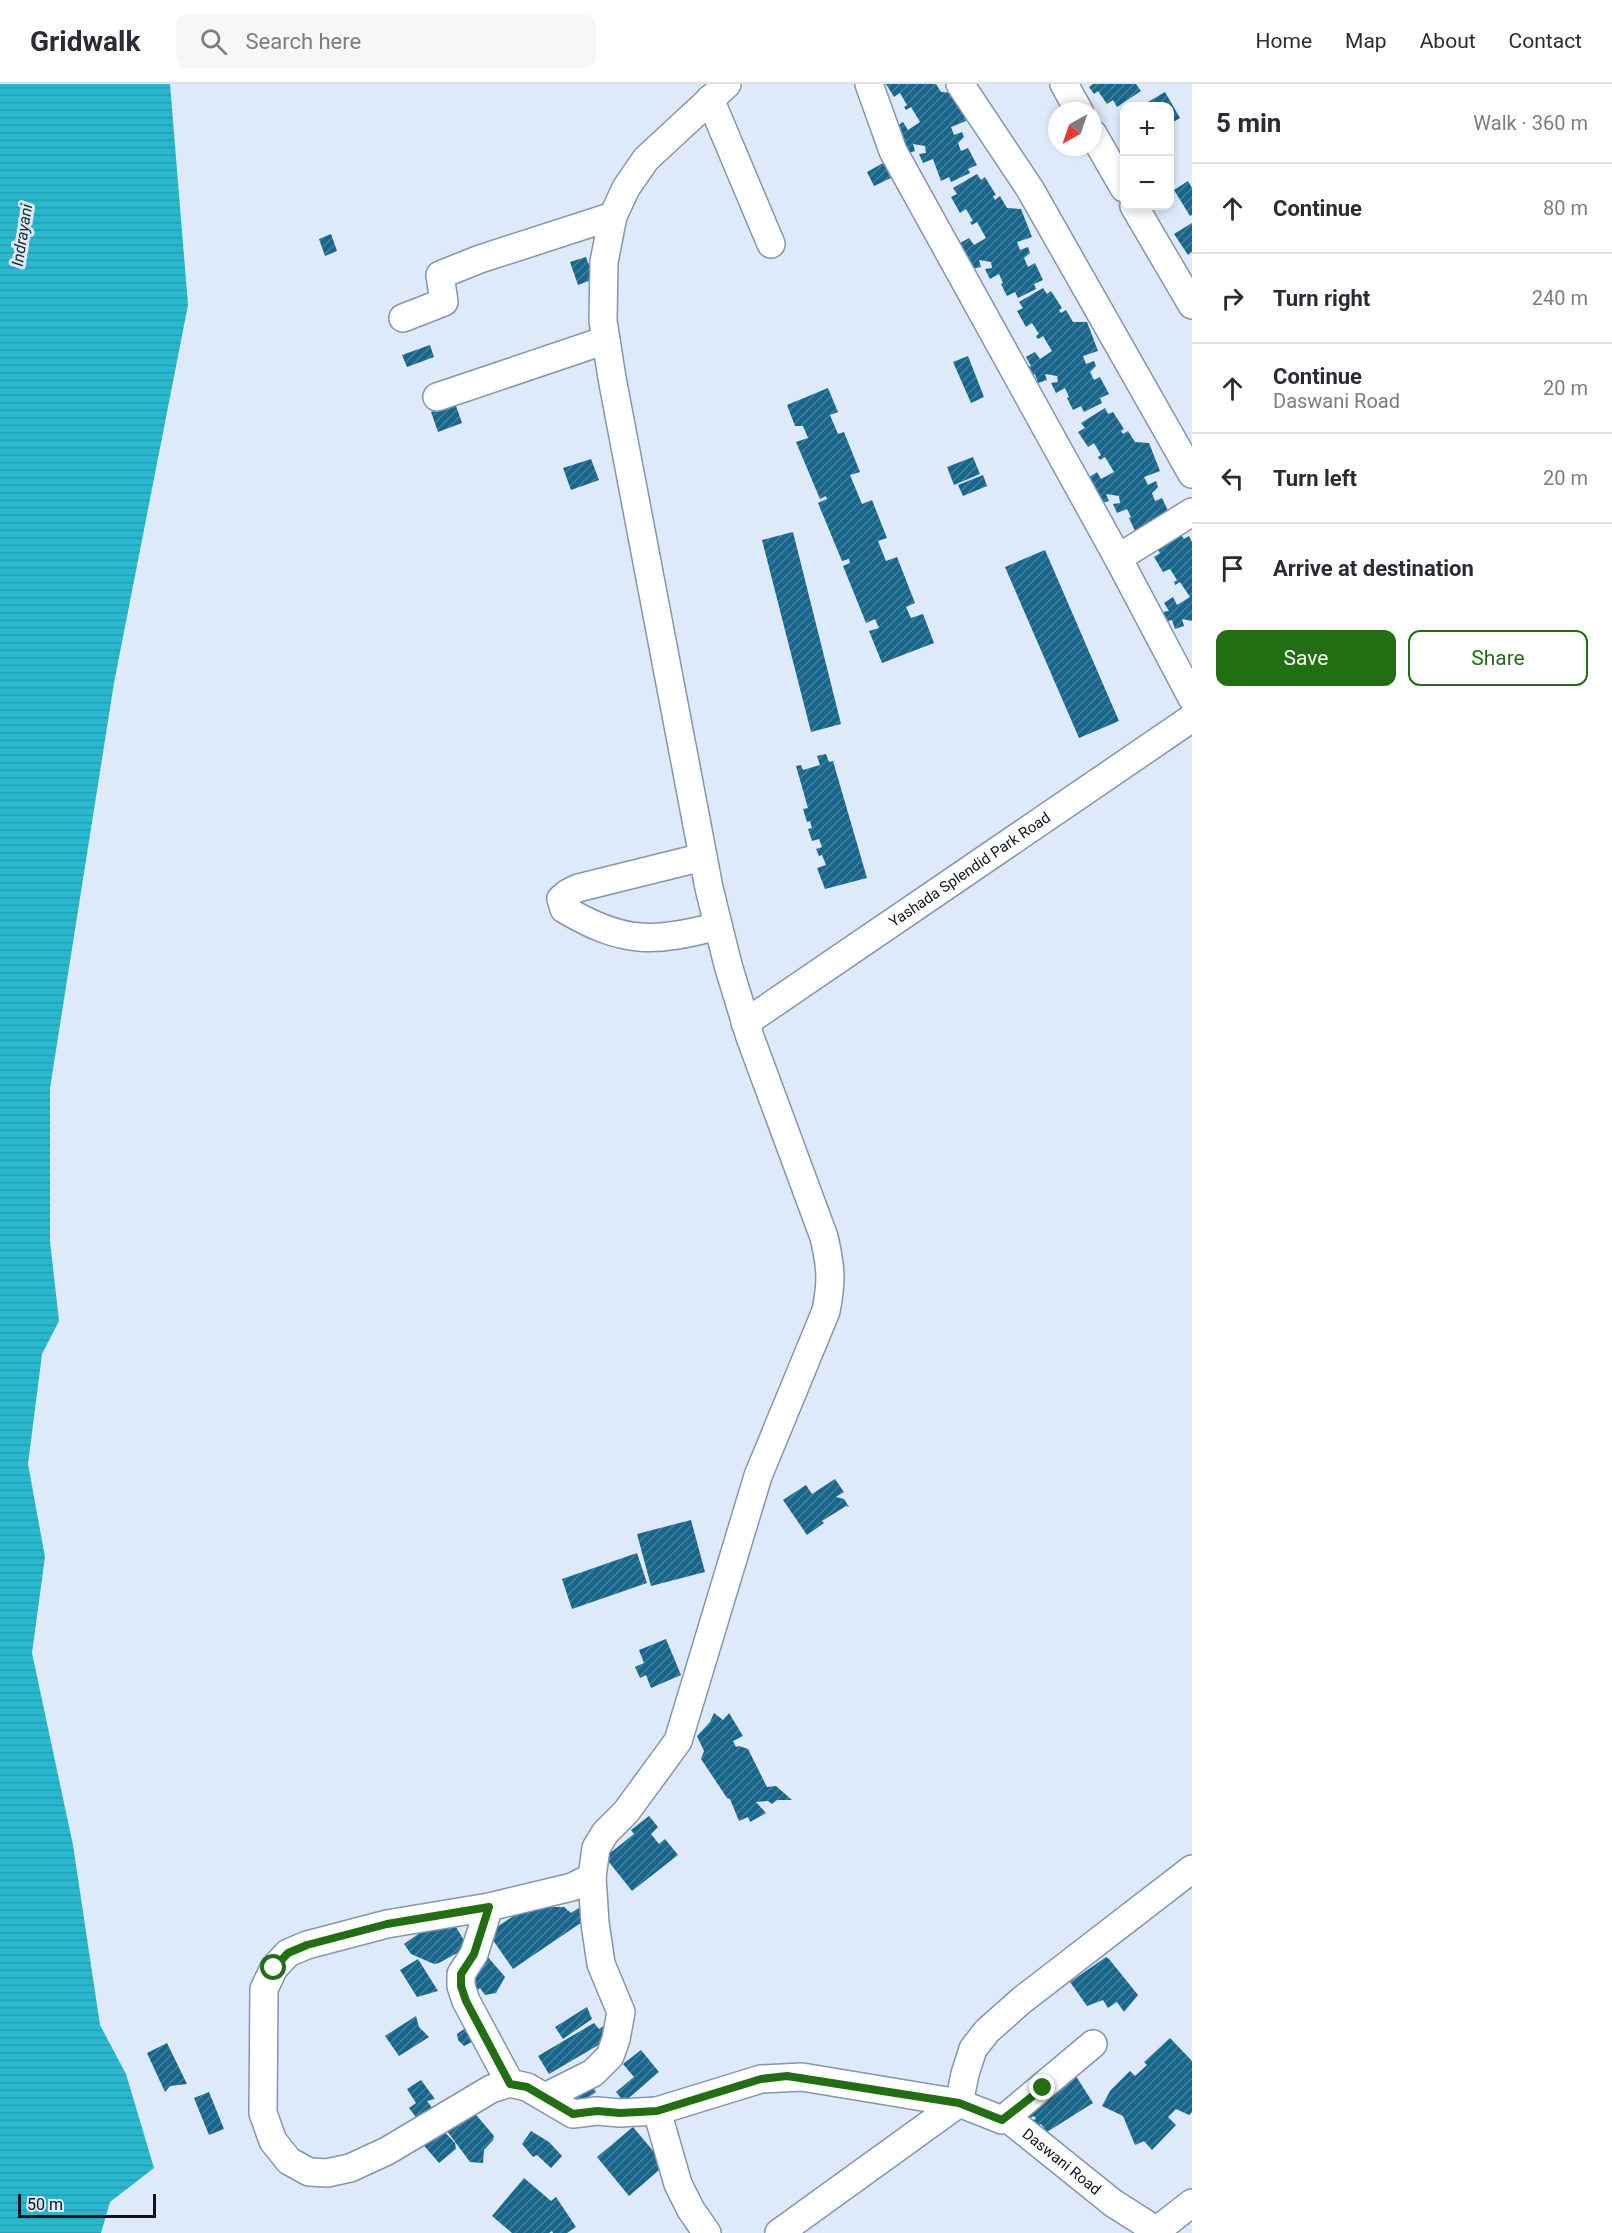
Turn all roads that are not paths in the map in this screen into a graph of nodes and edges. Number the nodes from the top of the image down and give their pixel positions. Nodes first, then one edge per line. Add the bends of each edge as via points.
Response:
1 (853, 84) edge
2 (869, 84) edge
3 (960, 84) edge
4 (1064, 84) edge
5 (718, 91) edge
6 (1074, 102) edge
7 (1102, 149) edge
8 (893, 150) junction
9 (1120, 180) edge
10 (1136, 210) edge
11 (613, 216) junction
12 (771, 244) dead end
13 (1192, 305) edge
14 (403, 318) dead end
15 (606, 340) junction
16 (437, 397) dead end
17 (1192, 474) edge
18 (1192, 512) edge
19 (1118, 558) junction
20 (1192, 698) edge
21 (1192, 718) edge
22 (703, 857) junction
23 (718, 926) junction
24 (745, 1023) junction
25 (1192, 1869) edge
26 (592, 1877) junction
27 (489, 1907) junction
28 (1093, 2044) dead end
29 (510, 2084) junction
30 (545, 2097) junction
31 (959, 2103) junction
32 (657, 2111) junction
33 (1006, 2117) junction
34 (1192, 2203) edge
35 (1158, 2232) edge
36 (707, 2233) edge
37 (779, 2233) edge

1 - 8 street via 881,141
2 - 8 street
3 - 17 street via 1030,189
4 - 6 street
5 - 11 street via 646,159
5 - 12 street
7 - 9 street
8 - 19 street
10 - 13 street
11 - 14 street via 440,275 444,302
11 - 15 street via 604,262
15 - 16 street
15 - 22 street
18 - 19 street
19 - 20 street
21 - 24 street, Yashada Splendid Park Road
22 - 23 street
22 - 23 street via 586,886 561,899 564,909 623,936 679,936
23 - 24 street
24 - 26 street via 824,1237 831,1286 826,1311 758,1476 678,1741 626,1812 605,1833 596,1848
25 - 31 street via 987,2031 973,2049
26 - 27 street via 572,1887
26 - 30 street via 601,1964 621,2012 616,2039 610,2056 593,2073
27 - 29 street via 474,1954 461,1974 461,1986
27 - 29 street via 387,1924 288,1953 274,1968 264,1989 263,2113 273,2140 289,2161 309,2172 327,2174 387,2151 491,2089
28 - 33 street
29 - 30 street, Daswani Road via 527,2087
30 - 32 street, Daswani Road via 573,2114
31 - 32 street, Daswani Road via 787,2076 761,2079
31 - 33 street, Daswani Road via 1002,2120
31 - 37 street
32 - 36 street via 678,2184
33 - 35 street, Daswani Road via 1113,2203
34 - 35 street

